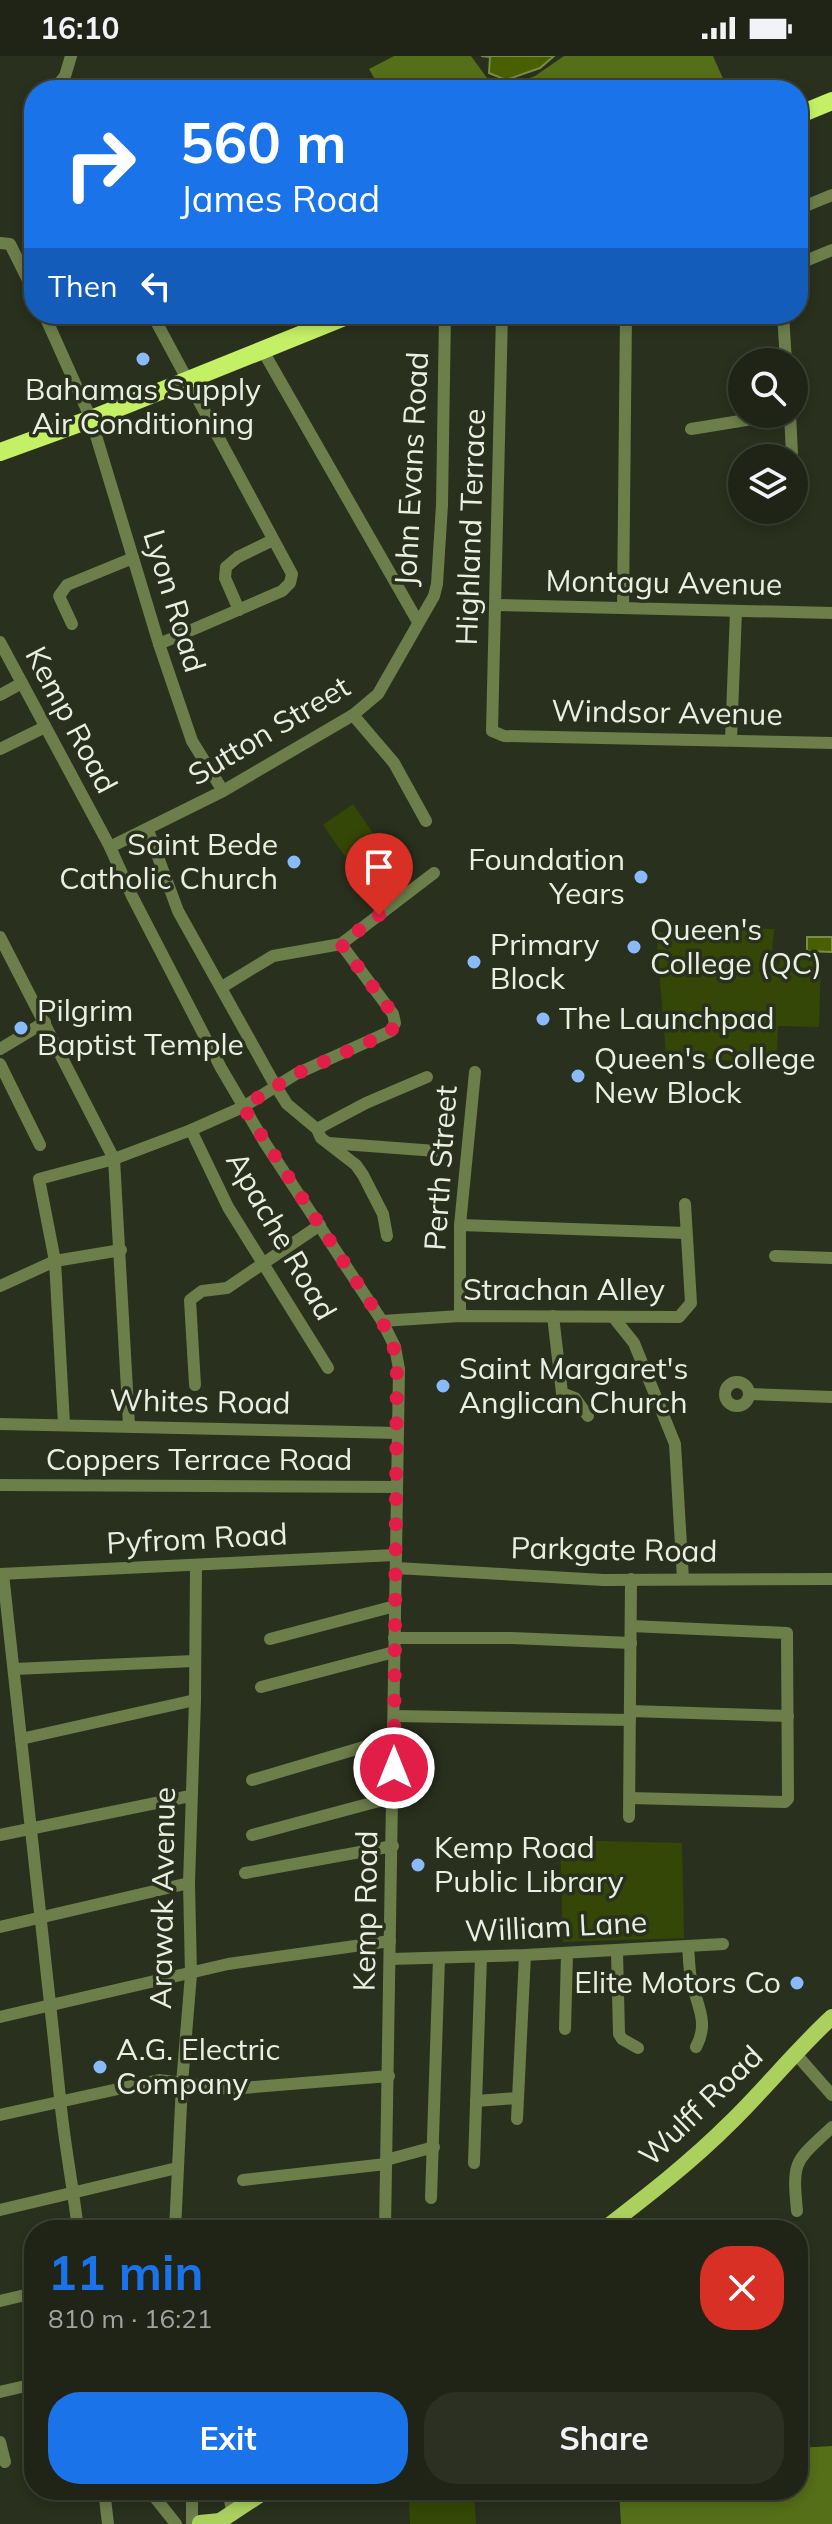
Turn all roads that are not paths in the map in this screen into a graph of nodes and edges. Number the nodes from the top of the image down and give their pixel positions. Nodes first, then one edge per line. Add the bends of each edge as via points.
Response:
1 (71, 56) edge
2 (62, 80) edge
3 (832, 101) edge
4 (808, 111) edge
5 (832, 195) edge
6 (808, 205) edge
7 (0, 243) edge
8 (832, 250) edge
9 (808, 260) edge
10 (24, 269) edge
11 (48, 324) edge
12 (157, 324) edge
13 (328, 324) edge
14 (445, 324) edge
15 (502, 324) edge
16 (626, 324) edge
17 (784, 324) edge
18 (785, 348) edge
19 (263, 351) junction
20 (188, 381) junction
21 (91, 419) junction
22 (728, 423) edge
23 (691, 429) dead end
24 (0, 452) edge
25 (273, 540) junction
26 (133, 558) junction
27 (495, 605) junction
28 (623, 607) junction
29 (239, 610) junction
30 (736, 611) junction
31 (832, 613) edge
32 (418, 622) junction
33 (72, 624) dead end
34 (0, 642) edge
35 (159, 644) junction
36 (22, 683) junction
37 (0, 695) edge
38 (353, 715) junction
39 (45, 727) junction
40 (501, 736) joint
41 (731, 740) junction
42 (832, 743) edge
43 (0, 749) edge
44 (223, 791) junction
45 (426, 821) dead end
46 (148, 830) junction
47 (110, 847) junction
48 (434, 873) dead end
49 (0, 937) edge
50 (341, 944) junction
51 (222, 987) junction
52 (45, 1022) junction
53 (0, 1049) edge
54 (0, 1064) edge
55 (475, 1072) dead end
56 (427, 1077) dead end
57 (275, 1085) junction
58 (243, 1107) junction
59 (317, 1129) junction
60 (191, 1130) junction
61 (329, 1143) junction
62 (40, 1145) dead end
63 (436, 1151) dead end
64 (114, 1159) junction
65 (685, 1204) dead end
66 (320, 1225) junction
67 (460, 1225) junction
68 (686, 1233) junction
69 (387, 1236) dead end
70 (121, 1250) junction
71 (775, 1256) dead end
72 (832, 1258) edge
73 (55, 1261) junction
74 (261, 1262) junction
75 (0, 1286) edge
76 (460, 1316) junction
77 (553, 1316) junction
78 (614, 1318) junction
79 (382, 1321) junction
80 (328, 1368) dead end
81 (195, 1385) dead end
82 (749, 1394) dead end
83 (832, 1397) edge
84 (588, 1416) dead end
85 (0, 1424) edge
86 (64, 1424) junction
87 (129, 1425) junction
88 (398, 1433) junction
89 (0, 1485) edge
90 (397, 1487) junction
91 (396, 1562) junction
92 (196, 1566) junction
93 (2, 1574) edge
94 (631, 1579) junction
95 (683, 1579) junction
96 (832, 1579) edge
97 (395, 1606) junction
98 (631, 1626) junction
99 (394, 1638) junction
100 (270, 1639) dead end
101 (631, 1643) junction
102 (394, 1652) junction
103 (194, 1661) junction
104 (14, 1669) junction
105 (261, 1687) dead end
106 (195, 1700) junction
107 (630, 1715) junction
108 (394, 1716) junction
109 (788, 1716) junction
110 (394, 1738) junction
111 (21, 1739) junction
112 (252, 1780) dead end
113 (190, 1796) junction
114 (394, 1797) junction
115 (630, 1798) junction
116 (629, 1817) dead end
117 (30, 1829) junction
118 (0, 1835) edge
119 (252, 1835) dead end
120 (393, 1846) junction
121 (245, 1873) dead end
122 (189, 1883) junction
123 (40, 1917) junction
124 (0, 1927) edge
125 (390, 1941) junction
126 (723, 1944) dead end
127 (688, 1946) junction
128 (617, 1951) junction
129 (567, 1953) junction
130 (525, 1955) junction
131 (481, 1957) junction
132 (439, 1958) junction
133 (391, 1959) junction
134 (191, 1974) junction
135 (52, 2005) junction
136 (0, 2017) edge
137 (832, 2017) edge
138 (565, 2029) dead end
139 (696, 2047) dead end
140 (638, 2048) dead end
141 (795, 2053) junction
142 (389, 2076) junction
143 (182, 2084) junction
144 (832, 2095) edge
145 (517, 2098) junction
146 (60, 2101) junction
147 (476, 2101) junction
148 (0, 2115) edge
149 (517, 2119) dead end
150 (832, 2127) edge
151 (434, 2147) junction
152 (386, 2162) junction
153 (474, 2163) dead end
154 (177, 2168) junction
155 (243, 2180) dead end
156 (74, 2193) junction
157 (431, 2198) dead end
158 (0, 2210) edge
159 (797, 2211) dead end
160 (77, 2220) edge
161 (175, 2220) edge
162 (385, 2220) edge
163 (616, 2220) edge
164 (24, 2295) edge
165 (0, 2301) edge
166 (24, 2386) edge
167 (0, 2392) edge
168 (0, 2442) edge
169 (5, 2462) dead end
170 (105, 2500) edge
171 (158, 2500) edge
172 (191, 2500) edge
173 (254, 2500) edge
174 (164, 2506) junction
175 (229, 2519) edge
176 (108, 2524) edge
177 (176, 2524) edge
178 (190, 2524) edge
179 (200, 2524) edge

1 - 2 street
3 - 4 highway
5 - 6 street
7 - 10 street via 10,244
8 - 9 street
11 - 21 street, Lyon Road
12 - 20 street
13 - 19 highway
14 - 32 street, John Evans Road via 437,584
15 - 27 street, Highland Terrace
16 - 28 street
17 - 18 street
19 - 20 highway
19 - 32 street
20 - 21 highway
20 - 25 street
21 - 24 highway
21 - 26 street, Lyon Road
22 - 23 street
25 - 29 street via 226,567 225,578
25 - 29 street via 291,569 290,583
26 - 33 street via 62,590 59,596
26 - 35 street, Lyon Road
27 - 28 street, Montagu Avenue
27 - 40 street, Highland Terrace via 491,725
28 - 30 street, Montagu Avenue
29 - 35 street
30 - 31 street, Montagu Avenue
30 - 41 street
32 - 38 street, Sutton Street via 378,694
34 - 36 street, Kemp Road
35 - 44 street, Lyon Road via 192,741
36 - 37 street
36 - 39 street, Kemp Road
38 - 44 street, Sutton Street
38 - 45 street via 394,763
39 - 43 street
39 - 47 street, Kemp Road
40 - 41 street, Windsor Avenue
41 - 42 street, Windsor Avenue
44 - 46 street, Sutton Street
46 - 47 street, Sutton Street
46 - 51 street via 178,911
47 - 58 street, Kemp Road
48 - 50 street
49 - 52 street
50 - 51 street via 273,956
50 - 57 street via 393,1014 395,1026
51 - 57 street
52 - 53 street
52 - 64 street
54 - 62 street
55 - 67 street, Perth Street
56 - 59 street
57 - 58 street
57 - 59 street via 287,1104
58 - 60 street
58 - 66 street, Kemp Road
59 - 61 street
60 - 64 street
60 - 74 street, Apache Road
61 - 63 street
61 - 69 street via 363,1175 383,1214
64 - 70 street
64 - 73 street via 39,1179
65 - 68 street, Strachan Alley
66 - 74 street
66 - 79 street, Kemp Road
67 - 68 street
67 - 76 street, Perth Street
68 - 78 street, Strachan Alley via 691,1303 679,1317
70 - 73 street
70 - 87 street
71 - 72 street
73 - 75 street
73 - 86 street
74 - 80 street, Apache Road
74 - 81 street via 227,1288 202,1291 190,1300
76 - 77 street, Strachan Alley
76 - 79 street, Strachan Alley
77 - 78 street, Strachan Alley
77 - 84 street via 562,1393 575,1398
78 - 95 street via 634,1343 675,1444
79 - 88 street, Kemp Road via 398,1359
82 - 83 street
85 - 86 street, Whites Road
86 - 87 street, Whites Road
87 - 88 street, Whites Road
88 - 90 street, Kemp Road
89 - 90 street, Coppers Terrace Road
90 - 91 street, Kemp Road
91 - 92 street, Pyfrom Road
91 - 94 street, Parkgate Road
91 - 97 street, Kemp Road
92 - 93 street, Pyfrom Road
92 - 103 street, Arawak Avenue
93 - 104 street
94 - 95 street, Parkgate Road
94 - 98 street
95 - 96 street, Parkgate Road
97 - 99 street, Kemp Road
97 - 100 street
98 - 101 street
98 - 109 street via 787,1633
99 - 101 street
99 - 102 street, Kemp Road
101 - 107 street
102 - 105 street
102 - 108 street, Kemp Road
103 - 104 street
103 - 106 street, Arawak Avenue
104 - 111 street
106 - 111 street
106 - 113 street, Arawak Avenue
107 - 108 street
107 - 109 street
107 - 115 street
108 - 110 street, Kemp Road
109 - 115 street via 785,1802
110 - 112 street
110 - 114 street, Kemp Road
111 - 117 street
113 - 117 street
113 - 122 street, Arawak Avenue
114 - 119 street
114 - 120 street, Kemp Road
115 - 116 street
117 - 118 street
117 - 123 street
120 - 121 street
120 - 125 street, Kemp Road
122 - 123 street
122 - 134 street, Arawak Avenue
123 - 124 street
123 - 135 street
125 - 133 street, Kemp Road
125 - 134 street
126 - 127 street, William Lane
127 - 128 street, William Lane
127 - 139 street via 691,1979 702,2010
128 - 129 street, William Lane
128 - 140 street via 619,2034
129 - 130 street, William Lane
129 - 138 street
130 - 131 street, William Lane
130 - 145 street
131 - 132 street, William Lane
131 - 147 street
132 - 133 street, William Lane
132 - 151 street
133 - 142 street, Kemp Road
134 - 135 street
134 - 143 street, Arawak Avenue
135 - 136 street
135 - 146 street
137 - 141 main road, Wulff Road
141 - 144 street
141 - 163 main road, Wulff Road via 731,2122
142 - 143 street via 230,2089
142 - 152 street, Kemp Road
143 - 146 street via 159,2080
143 - 154 street, Arawak Avenue
145 - 147 street
145 - 149 street
146 - 148 street
146 - 156 street
147 - 153 street
150 - 159 street via 797,2165
151 - 152 street
151 - 157 street
152 - 155 street
152 - 162 street, Kemp Road
154 - 156 street
154 - 161 street, Arawak Avenue
156 - 158 street
156 - 160 street
164 - 165 street
166 - 167 street
168 - 169 street
170 - 176 street
171 - 174 street
172 - 178 street
173 - 175 main road
174 - 177 street
174 - 178 street
175 - 179 main road
178 - 179 main road

